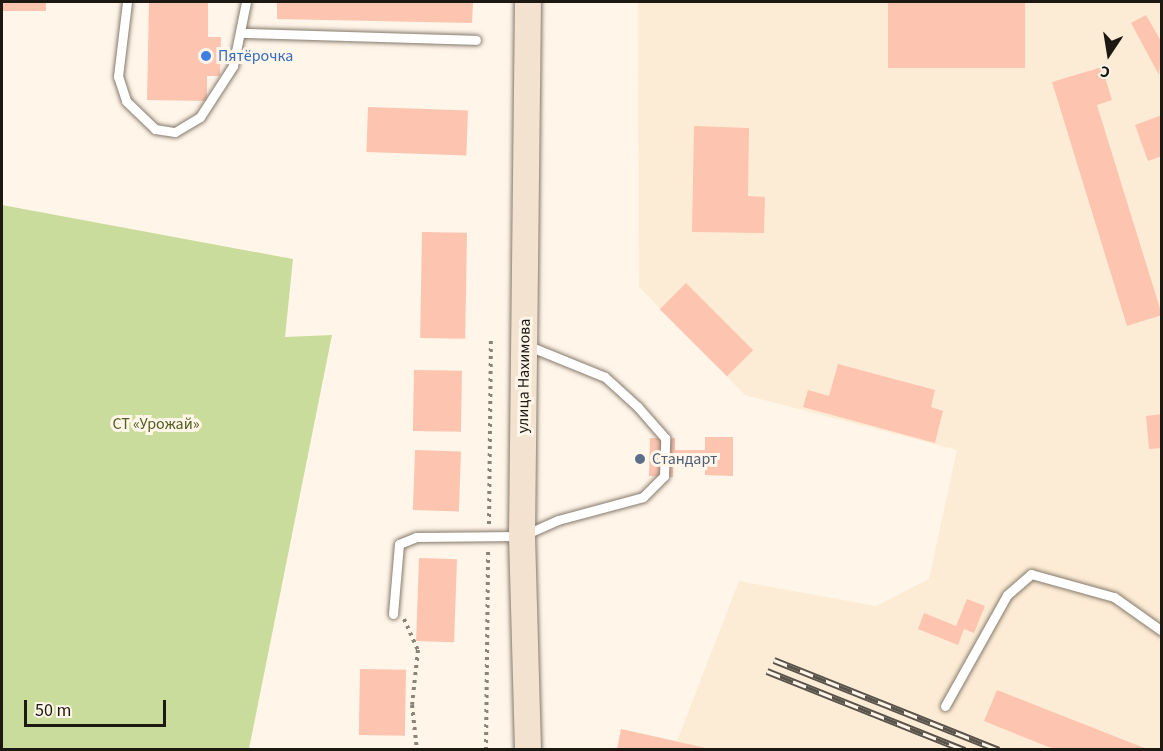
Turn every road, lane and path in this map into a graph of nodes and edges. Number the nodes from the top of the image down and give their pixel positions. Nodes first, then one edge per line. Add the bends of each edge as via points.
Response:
1 (127, 2) edge
2 (246, 2) edge
3 (528, 2) edge
4 (243, 33) junction
5 (476, 40) dead end
6 (524, 344) junction
7 (522, 536) junction
8 (393, 614) joint
9 (1161, 631) edge
10 (945, 706) dead end
11 (417, 750) edge
12 (528, 750) edge

1 - 4 lane via 118,76 126,101 155,129 175,132 200,117 233,66
2 - 4 lane
3 - 6 main road, улица Нахимова
4 - 5 lane
6 - 7 main road, улица Нахимова
6 - 7 lane via 605,377 665,438 665,459 664,476 643,497 558,520
7 - 8 lane via 416,537 399,544
7 - 12 main road, улица Нахимова
8 - 11 path via 403,617 418,650 412,705
9 - 10 lane via 1114,597 1031,574 1007,595

